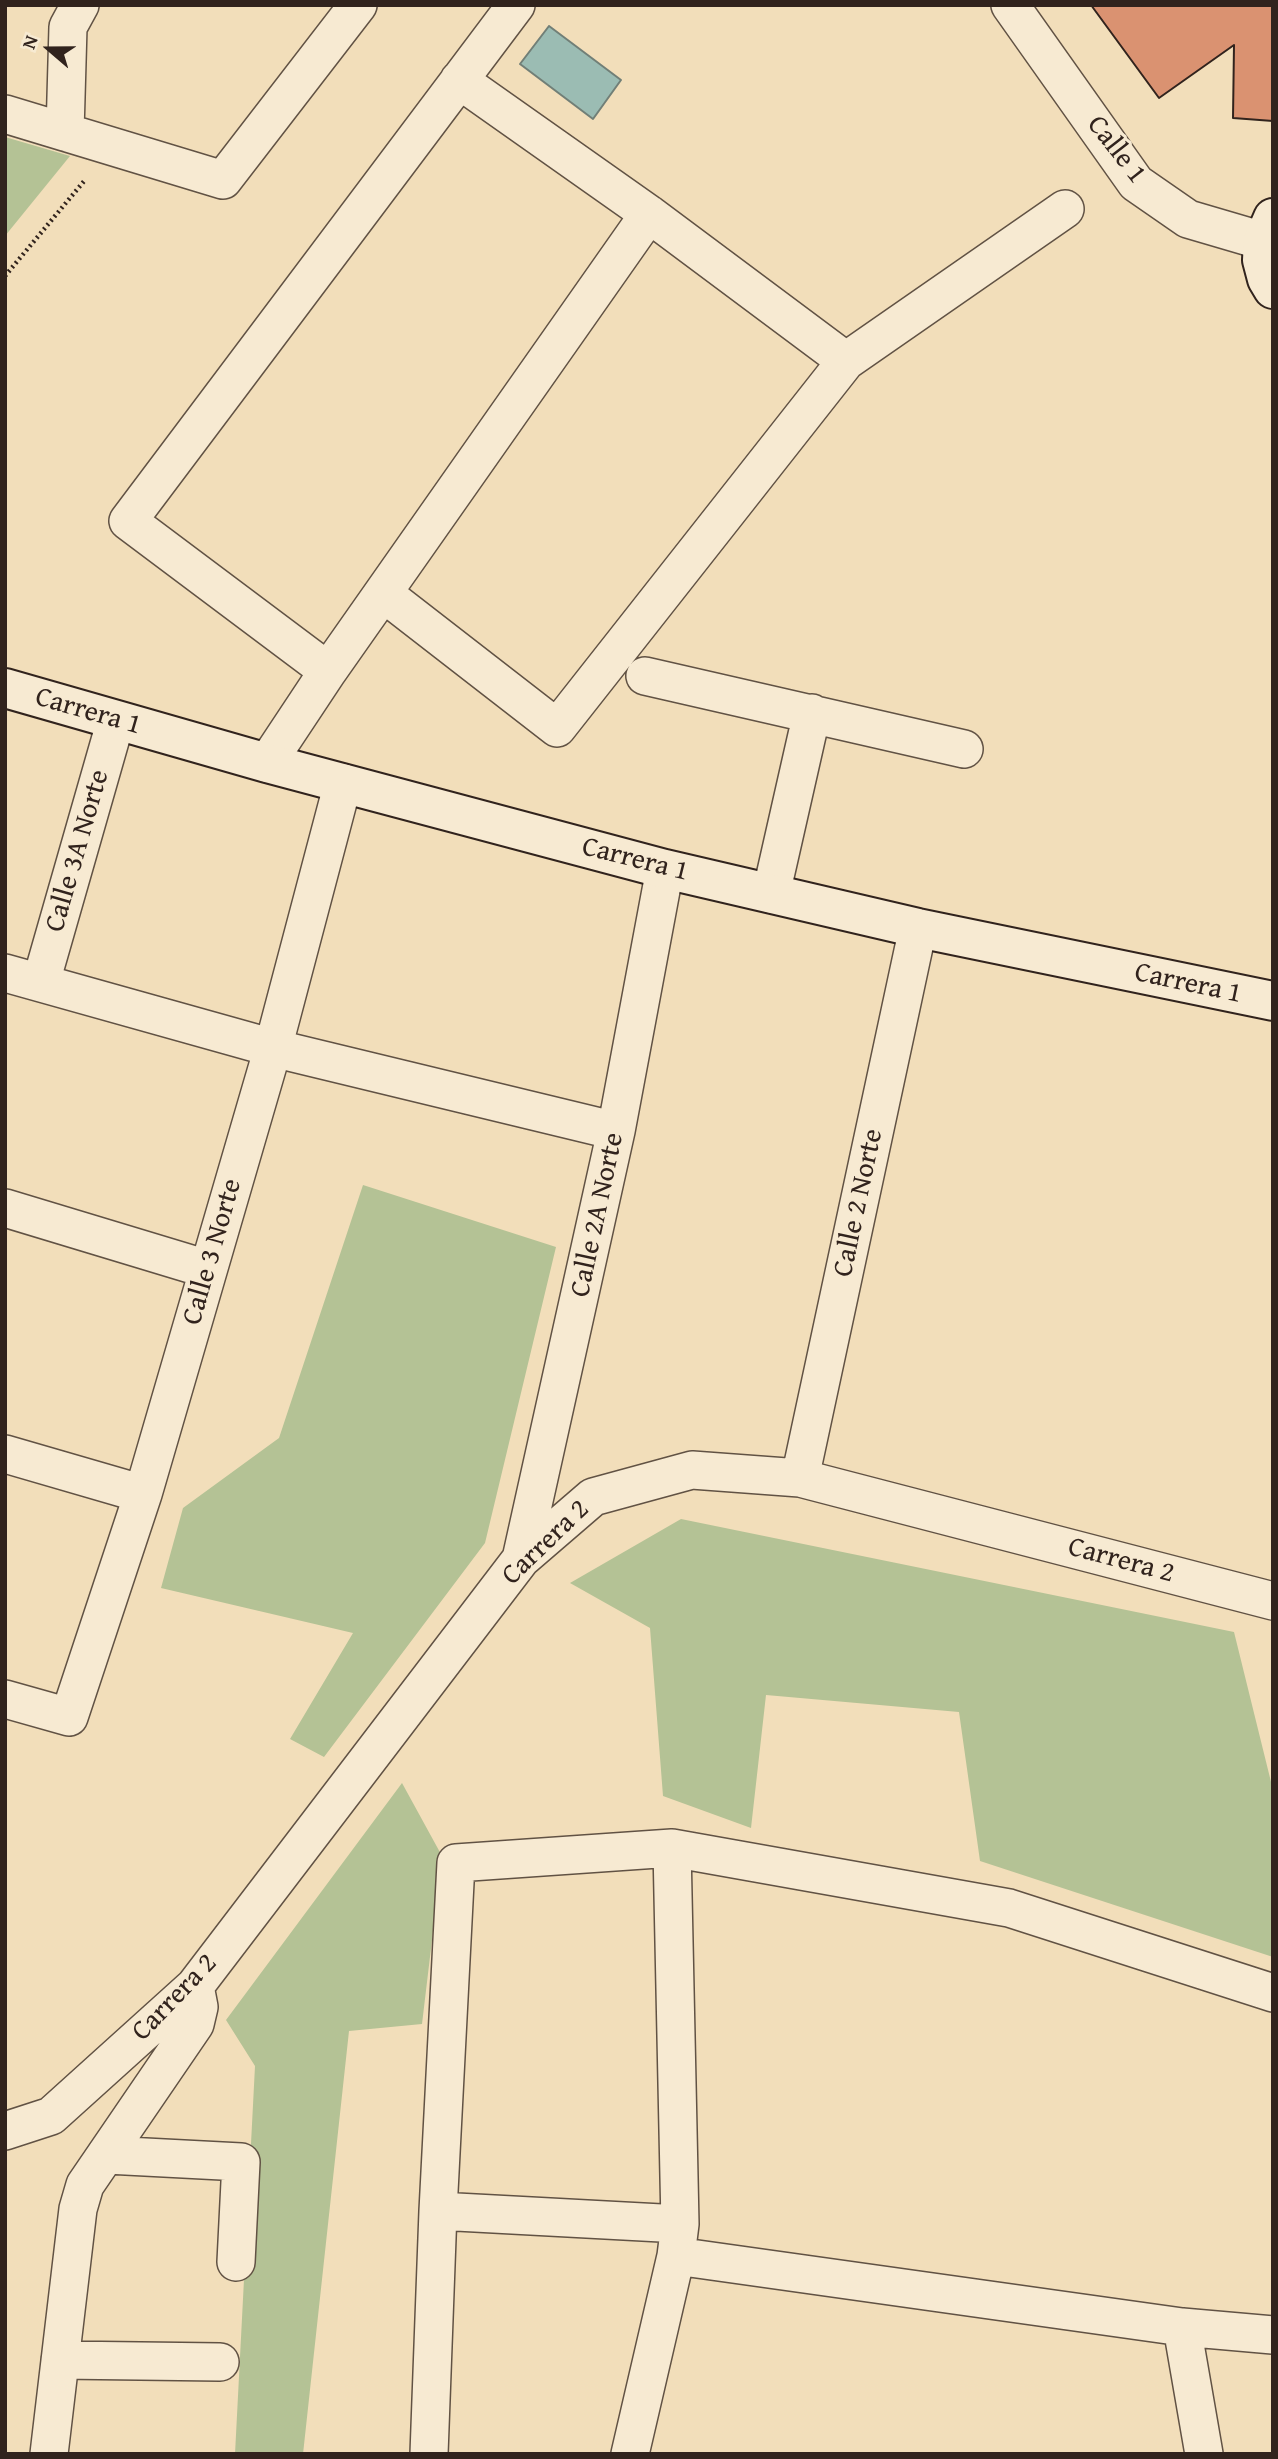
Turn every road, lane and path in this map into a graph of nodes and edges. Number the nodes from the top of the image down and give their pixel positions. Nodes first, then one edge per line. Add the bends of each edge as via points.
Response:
1 (80, 5) edge
2 (358, 5) edge
3 (516, 5) edge
4 (1010, 5) edge
5 (459, 80) junction
6 (5, 114) edge
7 (65, 132) junction
8 (111, 147) junction
9 (1065, 209) dead end
10 (649, 214) junction
11 (1268, 230) edge
12 (5, 276) edge
13 (1273, 289) edge
14 (846, 362) junction
15 (383, 593) junction
16 (328, 671) junction
17 (645, 676) dead end
18 (5, 688) edge
19 (812, 713) junction
20 (116, 720) junction
21 (964, 749) dead end
22 (267, 763) junction
23 (343, 783) junction
24 (665, 869) junction
25 (771, 894) junction
26 (918, 928) junction
27 (5, 973) edge
28 (41, 982) junction
29 (1273, 1001) edge
30 (273, 1048) junction
31 (617, 1131) junction
32 (5, 1208) edge
33 (207, 1269) junction
34 (5, 1454) edge
35 (800, 1478) junction
36 (143, 1494) junction
37 (521, 1559) junction
38 (1273, 1601) edge
39 (5, 1699) edge
40 (671, 1848) junction
41 (195, 1986) junction
42 (1273, 1993) edge
43 (5, 2131) edge
44 (107, 2155) junction
45 (438, 2211) junction
46 (678, 2240) junction
47 (236, 2262) dead end
48 (1182, 2328) junction
49 (1273, 2335) edge
50 (60, 2360) junction
51 (220, 2362) dead end
52 (49, 2454) edge
53 (429, 2454) edge
54 (630, 2454) edge
55 (1204, 2454) edge

1 - 7 street via 68,27
2 - 8 street via 223,180
3 - 5 street
4 - 11 street, Calle 1 via 1136,183 1188,219
5 - 10 street
5 - 16 street via 128,521
6 - 7 street
7 - 8 street
8 - 12 path
9 - 14 street
10 - 14 street
10 - 15 street
11 - 13 street, Calle 1 via 1262,260
14 - 15 street via 556,728
15 - 16 street
16 - 22 street
17 - 19 street
18 - 20 street, Carrera 1
19 - 21 street
19 - 25 street
20 - 22 street, Carrera 1
20 - 28 street, Calle 3A Norte
22 - 23 street, Carrera 1
23 - 24 street, Carrera 1
23 - 30 street, Calle 3 Norte
24 - 25 street, Carrera 1
24 - 31 street, Calle 2A Norte
25 - 26 street, Carrera 1
26 - 29 street, Carrera 1
26 - 35 street, Calle 2 Norte
27 - 28 street
28 - 30 street
30 - 31 street
30 - 33 street, Calle 3 Norte
31 - 37 street, Calle 2A Norte
32 - 33 street
33 - 36 street, Calle 3 Norte
34 - 36 street
35 - 37 street, Carrera 2 via 692,1470 593,1497
35 - 38 street, Carrera 2
36 - 39 street, Calle 3 Norte via 69,1717
37 - 41 street, Carrera 2
40 - 42 street via 1009,1908
40 - 45 street via 456,1863
40 - 46 street
41 - 43 street, Carrera 2 via 51,2116
41 - 44 street via 199,2007 195,2024
44 - 47 street via 241,2162
44 - 50 street via 85,2185 78,2209
45 - 46 street
45 - 53 street
46 - 48 street
46 - 54 street
48 - 49 street
48 - 55 street
50 - 51 street
50 - 52 street

